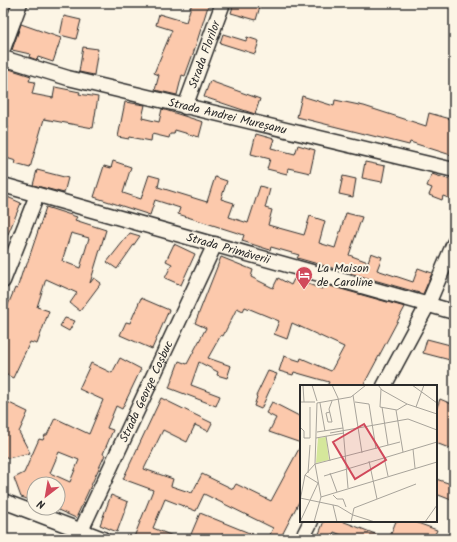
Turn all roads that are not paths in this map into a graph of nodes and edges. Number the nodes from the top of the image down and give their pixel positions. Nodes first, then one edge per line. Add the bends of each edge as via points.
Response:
1 (20, 3) edge
2 (223, 3) edge
3 (3, 49) edge
4 (3, 58) edge
5 (185, 107) junction
6 (454, 170) edge
7 (3, 185) edge
8 (37, 194) junction
9 (215, 244) junction
10 (454, 244) edge
11 (3, 281) edge
12 (428, 304) junction
13 (454, 312) edge
14 (385, 385) edge
15 (3, 501) edge
16 (310, 522) edge
17 (79, 534) edge
18 (103, 539) edge
19 (302, 539) edge

1 - 3 street
2 - 5 street, Strada Florilor
4 - 5 street, Strada Andrei Mureșanu via 68,78
5 - 6 street, Strada Andrei Mureșanu
7 - 8 street, Strada Primăverii
8 - 9 street, Strada Primăverii
8 - 11 street
9 - 12 street, Strada Primăverii
9 - 17 street, Strada George Coșbuc
10 - 12 street
12 - 13 street, Strada Primăverii
12 - 14 street
15 - 17 street
16 - 19 street
17 - 18 street

